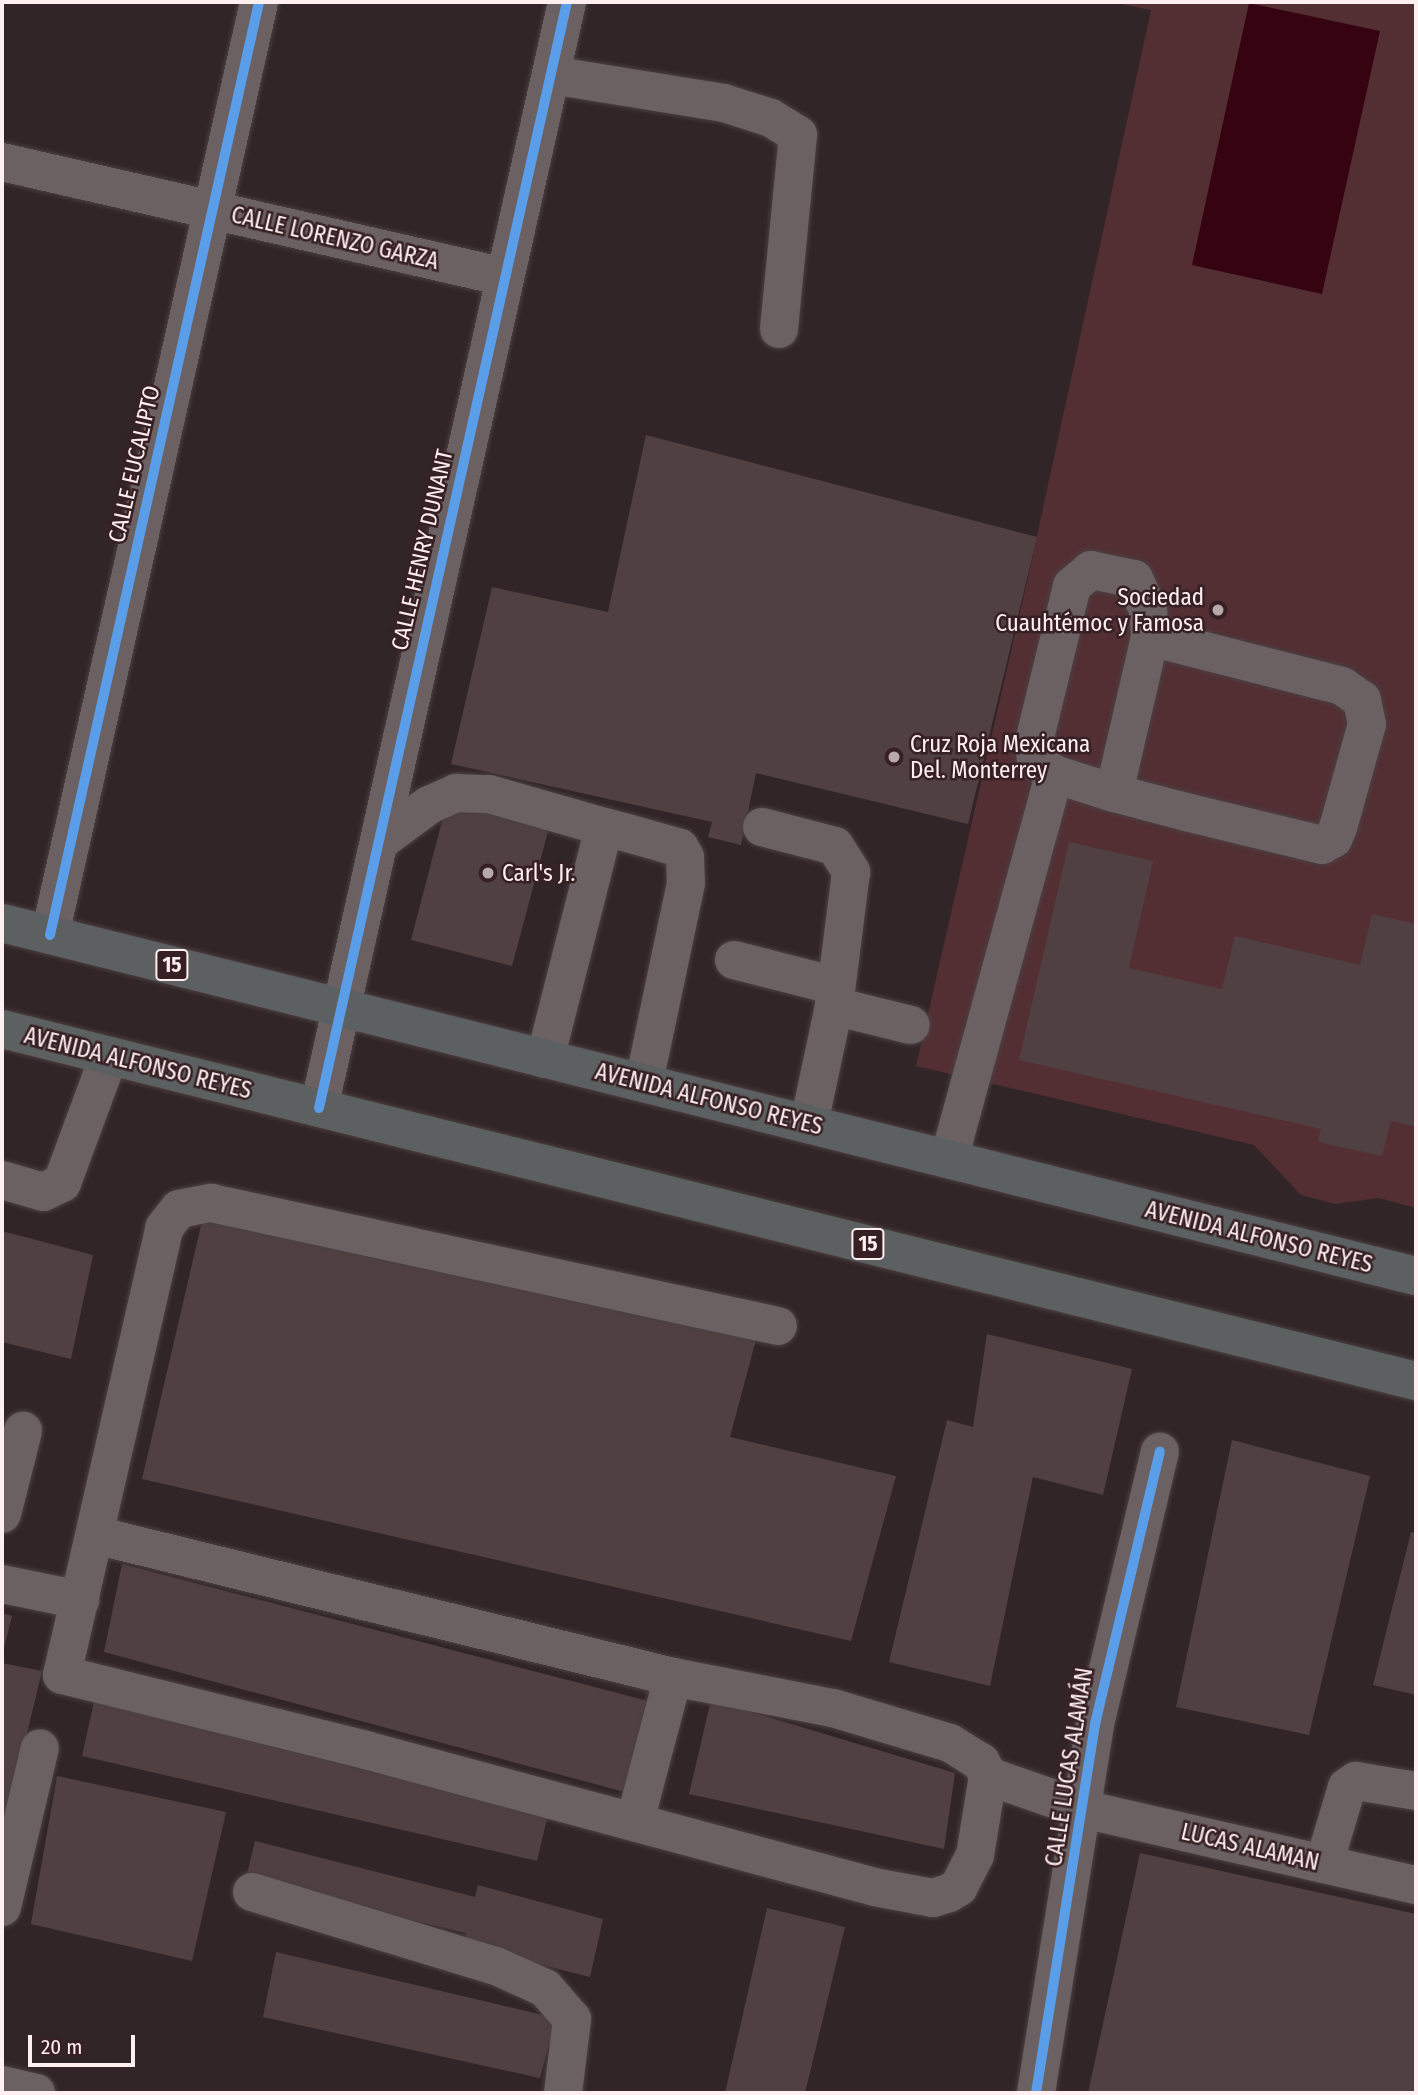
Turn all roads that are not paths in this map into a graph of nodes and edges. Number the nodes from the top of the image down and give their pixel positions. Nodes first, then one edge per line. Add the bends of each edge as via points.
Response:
1 (259, 2) edge
2 (567, 2) edge
3 (551, 75) junction
4 (2, 162) edge
5 (212, 211) junction
6 (505, 277) junction
7 (779, 329) dead end
8 (1150, 637) junction
9 (1054, 774) junction
10 (1114, 793) junction
11 (604, 827) junction
12 (762, 827) dead end
13 (379, 842) junction
14 (2, 923) edge
15 (50, 935) junction
16 (734, 960) dead end
17 (835, 996) junction
18 (341, 1008) junction
19 (912, 1025) dead end
20 (2, 1029) edge
21 (109, 1056) junction
22 (545, 1059) junction
23 (644, 1083) junction
24 (319, 1108) junction
25 (809, 1124) junction
26 (949, 1159) junction
27 (2, 1180) edge
28 (1416, 1276) edge
29 (778, 1326) dead end
30 (1416, 1381) edge
31 (23, 1432) dead end
32 (1160, 1452) dead end
33 (2, 1514) edge
34 (95, 1535) junction
35 (2, 1584) edge
36 (80, 1600) junction
37 (673, 1676) junction
38 (40, 1748) dead end
39 (988, 1776) junction
40 (1416, 1791) edge
41 (1083, 1809) junction
42 (635, 1821) junction
43 (1324, 1864) junction
44 (1416, 1885) edge
45 (252, 1892) dead end
46 (2, 1907) edge
47 (2, 2085) edge
48 (36, 2093) edge
49 (564, 2093) edge
50 (1036, 2093) edge

1 - 5 street, CALLE EUCALIPTO
2 - 3 street, CALLE HENRY DUNANT
3 - 6 street, CALLE HENRY DUNANT
3 - 7 street via 724,103 771,118 798,135
4 - 5 street, CALLE LORENZO GARZA
5 - 6 street, CALLE LORENZO GARZA
5 - 15 street, CALLE EUCALIPTO
6 - 13 street, CALLE HENRY DUNANT
8 - 9 street via 1145,601 1134,579 1091,570 1076,578 1034,742 1036,760
8 - 10 street
8 - 10 street via 1342,686 1362,700 1367,724 1338,828 1327,844
9 - 10 street
9 - 26 street
11 - 13 street via 489,794 456,793 429,805
11 - 22 street
11 - 23 street via 680,848 685,858 686,883
12 - 17 street via 820,839 844,856 851,872
13 - 18 street, CALLE HENRY DUNANT
14 - 15 highway, AVENIDA ALFONSO REYES / 15
15 - 18 highway, AVENIDA ALFONSO REYES / 15
16 - 17 street
17 - 19 street
17 - 25 street
18 - 22 highway, AVENIDA ALFONSO REYES / 15
18 - 24 street, CALLE HENRY DUNANT
20 - 21 highway, AVENIDA ALFONSO REYES / 15
21 - 24 highway, AVENIDA ALFONSO REYES / 15
21 - 27 street via 62,1184 43,1192
22 - 23 highway, AVENIDA ALFONSO REYES / 15
23 - 25 highway, AVENIDA ALFONSO REYES / 15
24 - 30 highway, AVENIDA ALFONSO REYES / 15
25 - 26 highway, AVENIDA ALFONSO REYES / 15
26 - 28 highway, AVENIDA ALFONSO REYES / 15
29 - 34 street via 211,1203 191,1204 171,1215 164,1228
31 - 33 street
32 - 41 street, CALLE LUCAS ALAMÁN via 1112,1638
34 - 36 street
34 - 37 street
35 - 36 street
36 - 42 street via 62,1675
37 - 39 street via 916,1730 968,1751
37 - 42 street
38 - 46 street
39 - 41 street, LUCAS ALAMAN
39 - 42 street via 988,1797 968,1874 959,1887 933,1898
40 - 43 street via 1356,1780 1347,1787
41 - 43 street, LUCAS ALAMAN
41 - 50 street, CALLE LUCAS ALAMÁN
43 - 44 street, LUCAS ALAMAN
45 - 49 street via 496,1966 545,1988 572,2019
47 - 48 street

